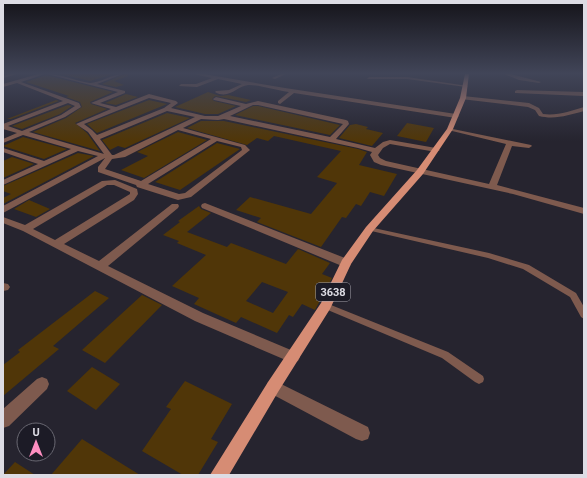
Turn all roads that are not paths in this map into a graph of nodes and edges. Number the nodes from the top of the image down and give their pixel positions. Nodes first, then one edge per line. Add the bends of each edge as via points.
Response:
1 (55, 96) edge
2 (112, 96) edge
3 (148, 96) edge
4 (150, 96) edge
5 (287, 96) edge
6 (322, 96) edge
7 (463, 98) joint
8 (216, 99) dead end
9 (68, 101) junction
10 (280, 102) dead end
11 (244, 105) junction
12 (116, 109) junction
13 (166, 109) junction
14 (584, 109) edge
15 (202, 116) junction
16 (456, 116) junction
17 (225, 117) junction
18 (3, 127) edge
19 (176, 128) junction
20 (450, 129) junction
21 (24, 132) junction
22 (96, 138) junction
23 (216, 139) junction
24 (332, 139) junction
25 (3, 141) edge
26 (509, 143) junction
27 (529, 146) dead end
28 (78, 148) junction
29 (3, 150) edge
30 (436, 150) junction
31 (376, 151) junction
32 (107, 157) junction
33 (44, 164) junction
34 (420, 172) junction
35 (3, 183) edge
36 (140, 184) junction
37 (492, 187) junction
38 (176, 206) dead end
39 (205, 206) dead end
40 (3, 210) edge
41 (584, 211) edge
42 (3, 220) edge
43 (26, 229) junction
44 (369, 229) junction
45 (56, 244) junction
46 (346, 263) junction
47 (100, 266) junction
48 (326, 306) junction
49 (584, 315) edge
50 (293, 357) junction
51 (479, 380) dead end
52 (42, 384) dead end
53 (273, 387) junction
54 (3, 420) edge
55 (362, 433) dead end
56 (219, 475) edge

1 - 9 street
2 - 12 street via 94,103
3 - 12 street
4 - 13 street via 175,102
5 - 10 street
6 - 16 street
7 - 14 street via 529,105 544,116
7 - 16 main road, 3638
8 - 11 street
9 - 18 street
9 - 21 street via 77,104 78,107
11 - 17 street
11 - 24 street via 258,103 346,122
12 - 22 street via 79,124
13 - 15 street
13 - 22 street
15 - 17 street
15 - 19 street
16 - 20 main road, 3638
17 - 24 street
18 - 21 street
19 - 23 street
19 - 32 street via 122,156
20 - 26 street
20 - 30 main road, 3638
21 - 25 street
21 - 28 street
22 - 32 street
23 - 36 street
23 - 36 street via 243,146 246,150 188,195 173,197
24 - 31 street
26 - 27 street
26 - 37 street
28 - 32 street
28 - 33 street
29 - 33 street
30 - 31 street via 386,142
30 - 34 main road, 3638
31 - 34 street via 375,158 379,161
32 - 36 street via 101,170
32 - 40 street
33 - 35 street
34 - 37 street
34 - 44 main road, 3638
37 - 41 street
38 - 47 street
39 - 46 street
42 - 43 street
43 - 45 street
43 - 45 street via 102,184 115,182 134,191 131,198
44 - 46 main road, 3638
44 - 49 lane via 526,267 573,295
45 - 47 street
46 - 48 main road, 3638
47 - 50 street via 199,317
48 - 50 main road, 3638
48 - 51 lane via 445,355
50 - 53 main road, 3638
52 - 54 street
53 - 55 street
53 - 56 main road, 3638

